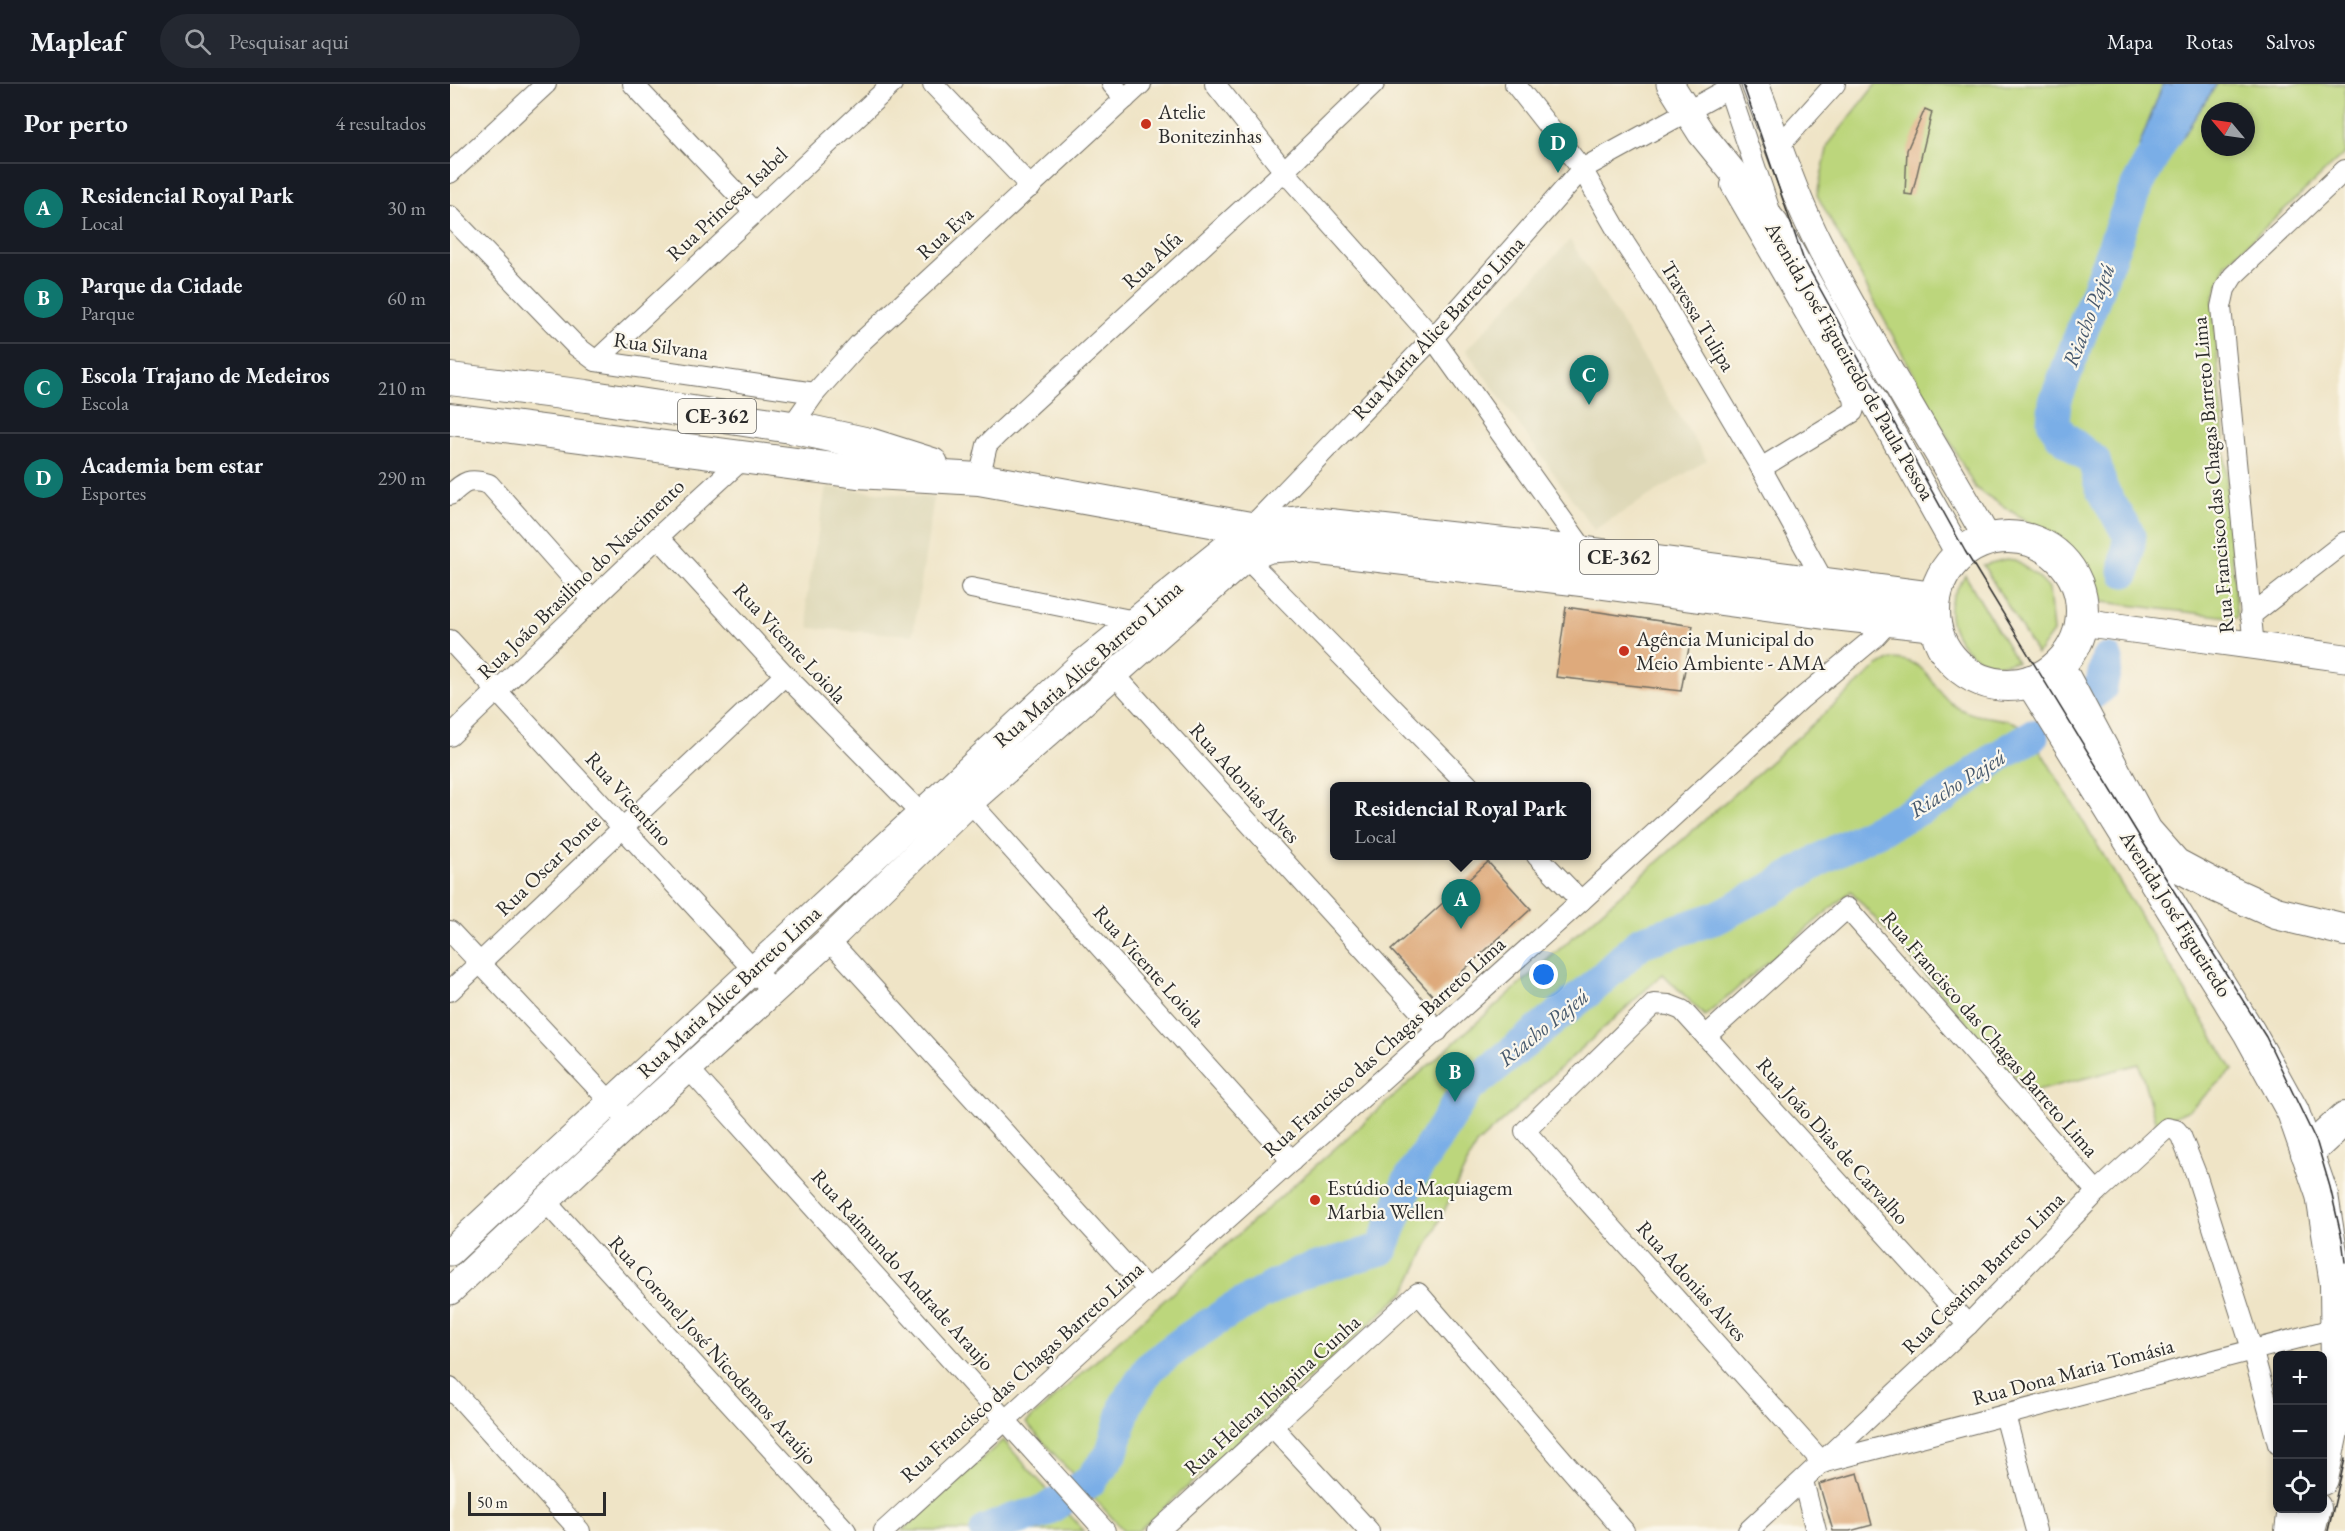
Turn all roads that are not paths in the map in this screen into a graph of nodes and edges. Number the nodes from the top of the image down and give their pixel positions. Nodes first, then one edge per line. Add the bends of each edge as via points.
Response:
1 (546, 84) edge
2 (633, 84) edge
3 (892, 84) edge
4 (933, 84) edge
5 (1112, 84) edge
6 (1141, 84) edge
7 (1215, 84) edge
8 (1374, 84) edge
9 (1515, 84) edge
10 (1670, 84) edge
11 (1755, 84) edge
12 (1835, 84) edge
13 (1727, 86) edge
14 (1125, 99) junction
15 (1694, 122) junction
16 (1779, 146) junction
17 (1582, 169) junction
18 (2345, 170) edge
19 (1284, 171) junction
20 (450, 173) edge
21 (1031, 187) junction
22 (754, 212) junction
23 (450, 216) edge
24 (1775, 224) junction
25 (1433, 338) junction
26 (596, 361) junction
27 (450, 379) edge
28 (815, 393) junction
29 (450, 419) edge
30 (791, 427) junction
31 (745, 457) junction
32 (1761, 468) junction
33 (979, 479) junction
34 (456, 489) edge
35 (658, 537) junction
36 (1988, 540) junction
37 (2345, 542) edge
38 (1248, 543) junction
39 (1586, 553) junction
40 (1960, 555) junction
41 (1825, 584) junction
42 (970, 588) dead end
43 (592, 600) junction
44 (1928, 606) junction
45 (2250, 616) junction
46 (1891, 620) junction
47 (1135, 621) junction
48 (2081, 622) junction
49 (450, 639) edge
50 (2254, 647) junction
51 (2345, 658) edge
52 (2058, 666) junction
53 (1114, 674) junction
54 (785, 675) junction
55 (2031, 681) junction
56 (498, 691) junction
57 (450, 736) edge
58 (1465, 782) edge
59 (970, 802) junction
60 (920, 813) junction
61 (623, 827) junction
62 (939, 833) junction
63 (1542, 860) edge
64 (1581, 901) junction
65 (2345, 930) edge
66 (450, 931) edge
67 (829, 940) junction
68 (480, 963) junction
69 (753, 970) junction
70 (450, 991) edge
71 (772, 991) junction
72 (1438, 1031) junction
73 (1706, 1035) junction
74 (688, 1068) junction
75 (610, 1102) junction
76 (630, 1122) junction
77 (2342, 1124) edge
78 (1525, 1131) joint
79 (2307, 1153) junction
80 (1292, 1161) junction
81 (2097, 1192) junction
82 (545, 1202) junction
83 (450, 1252) edge
84 (455, 1275) edge
85 (1148, 1290) junction
86 (1968, 1325) junction
87 (2337, 1328) junction
88 (2252, 1349) junction
89 (450, 1387) edge
90 (2005, 1415) junction
91 (1006, 1420) junction
92 (2339, 1423) edge
93 (1274, 1426) junction
94 (2273, 1429) edge
95 (1829, 1458) junction
96 (2327, 1463) edge
97 (1803, 1481) junction
98 (2287, 1513) edge
99 (2314, 1513) edge
100 (580, 1531) edge
101 (846, 1531) edge
102 (884, 1531) edge
103 (1105, 1531) edge
104 (1158, 1531) edge
105 (1369, 1531) edge
106 (1624, 1531) edge
107 (1748, 1531) edge
108 (1816, 1531) edge
109 (2036, 1531) edge
110 (2285, 1531) edge
111 (2309, 1531) edge

1 - 20 street
2 - 22 street
3 - 22 street, Rua Princesa Isabel
4 - 21 street
5 - 14 street
6 - 14 street, Rua Eva
7 - 19 street
8 - 19 street, Rua Alfa
9 - 17 street, Travessa Tulipa
10 - 15 street, Avenida José Figueiredo de Paula Pessoa
11 - 16 street, Avenida José Figueiredo de Paula Pessoa
12 - 16 street
13 - 15 street, Rua Maria Alice Barreto Lima
13 - 24 street
14 - 21 street, Rua Eva
15 - 17 street, Rua Maria Alice Barreto Lima
15 - 24 street, Avenida José Figueiredo de Paula Pessoa
15 - 32 street via 1854,398 1853,412
16 - 36 street, Avenida José Figueiredo de Paula Pessoa via 1820,247
17 - 25 street, Rua Maria Alice Barreto Lima
17 - 32 street, Travessa Tulipa
18 - 45 street, Rua Francisco das Chagas Barreto Lima via 2233,276 2221,307
19 - 25 street
19 - 33 street, Rua Alfa via 987,444
21 - 28 street, Rua Eva via 860,343
22 - 26 street, Rua Princesa Isabel
23 - 26 street, Rua Silvana via 576,346
24 - 40 street, Avenida José Figueiredo de Paula Pessoa
25 - 38 street, Rua Maria Alice Barreto Lima
25 - 39 street
26 - 28 street, Rua Silvana
27 - 30 main road, CE-362
28 - 30 street, Rua Eva
29 - 31 main road, CE-362
30 - 33 main road, CE-362 via 869,444
31 - 33 main road, CE-362 via 857,472
31 - 35 street, Rua João Brasilino do Nascimento
32 - 41 street, Travessa Tulipa
33 - 38 main road, CE-362
34 - 43 street via 475,480 489,484
35 - 43 street, Rua João Brasilino do Nascimento
35 - 54 street, Rua Vicente Loiola
36 - 40 main road
36 - 48 main road via 2012,537 2036,542 2057,555 2072,574 2080,597
37 - 45 street
38 - 39 main road, CE-362 via 1302,522
38 - 46 main road, CE-362
38 - 47 street, Rua Maria Alice Barreto Lima
38 - 53 street, Rua Maria Alice Barreto Lima
38 - 58 street
39 - 41 main road, CE-362
40 - 44 main road via 1944,574
41 - 44 main road, CE-362
42 - 47 street
43 - 56 street, Rua João Brasilino do Nascimento
44 - 46 main road, CE-362
44 - 55 main road via 1942,645 1970,675 1990,683 2011,685
45 - 50 street, Rua Francisco das Chagas Barreto Lima
46 - 64 street, Rua Francisco das Chagas Barreto Lima
47 - 60 street, Rua Maria Alice Barreto Lima via 1083,663
48 - 50 street
48 - 52 main road via 2073,646
49 - 56 street, Rua Vicentino
50 - 51 street
52 - 55 main road
52 - 65 main road, Avenida José Figueiredo via 2146,831 2175,864 2276,913
53 - 59 street, Rua Maria Alice Barreto Lima
53 - 72 street, Rua Adonias Alves
54 - 60 street, Rua Vicente Loiola
54 - 61 street, Rua Oscar Ponte
55 - 79 main road, Avenida José Figueiredo via 2259,1048 2293,1112
56 - 57 street, Rua João Brasilino do Nascimento
56 - 61 street, Rua Vicentino
59 - 62 street, Rua Maria Alice Barreto Lima
59 - 80 street, Rua Vicente Loiola
60 - 62 street, Rua Vicente Loiola
60 - 69 street, Rua Maria Alice Barreto Lima
61 - 68 street, Rua Oscar Ponte
61 - 69 street, Rua Vicentino
62 - 67 street, Rua Maria Alice Barreto Lima
63 - 64 street
64 - 72 street, Rua Francisco das Chagas Barreto Lima
66 - 68 street
67 - 71 street, Rua Maria Alice Barreto Lima
67 - 85 street
68 - 70 street, Rua Oscar Ponte
68 - 75 street
69 - 71 street, Rua Vicentino
69 - 75 street, Rua Maria Alice Barreto Lima
71 - 74 street, Rua Maria Alice Barreto Lima
72 - 80 street, Rua Francisco das Chagas Barreto Lima
73 - 78 street, Rua João Dias de Carvalho via 1682,1010 1654,1004
73 - 81 street, Rua Francisco das Chagas Barreto Lima via 1847,908
73 - 86 street, Rua João Dias de Carvalho
74 - 76 street, Rua Maria Alice Barreto Lima
74 - 91 street, Rua Raimundo Andrade Araujo
75 - 76 street
75 - 83 street, Rua Maria Alice Barreto Lima
76 - 82 street, Rua Maria Alice Barreto Lima
77 - 79 main road
78 - 95 street, Rua Adonias Alves
79 - 87 main road, Avenida José Figueiredo via 2327,1221 2336,1284
80 - 85 street, Rua Francisco das Chagas Barreto Lima
81 - 86 street, Rua Cesarina Barreto Lima
81 - 88 street, Rua Cesarina Barreto Lima via 2168,1128 2176,1130 2196,1174
82 - 84 street, Rua Maria Alice Barreto Lima
82 - 101 street, Rua Coronel José Nicodemos Araújo
85 - 91 street, Rua Francisco das Chagas Barreto Lima
86 - 95 street, Rua Cesarina Barreto Lima
87 - 88 street, Rua Dona Maria Tomásia
87 - 92 main road, Avenida José Figueiredo
88 - 90 street, Rua Dona Maria Tomásia
88 - 94 street
89 - 100 street
90 - 95 street, Rua Dona Maria Tomásia
90 - 109 street
91 - 102 street, Rua Francisco das Chagas Barreto Lima
91 - 103 street, Rua Raimundo Andrade Araujo
92 - 96 main road, Avenida José Figueiredo
93 - 104 street, Rua Helena Ibiapina Cunha
93 - 105 street
93 - 106 street, Rua Helena Ibiapina Cunha via 1418,1293
95 - 97 street, Rua Cesarina Barreto Lima
97 - 107 street, Rua Cesarina Barreto Lima
97 - 108 street
98 - 110 street
99 - 111 main road

